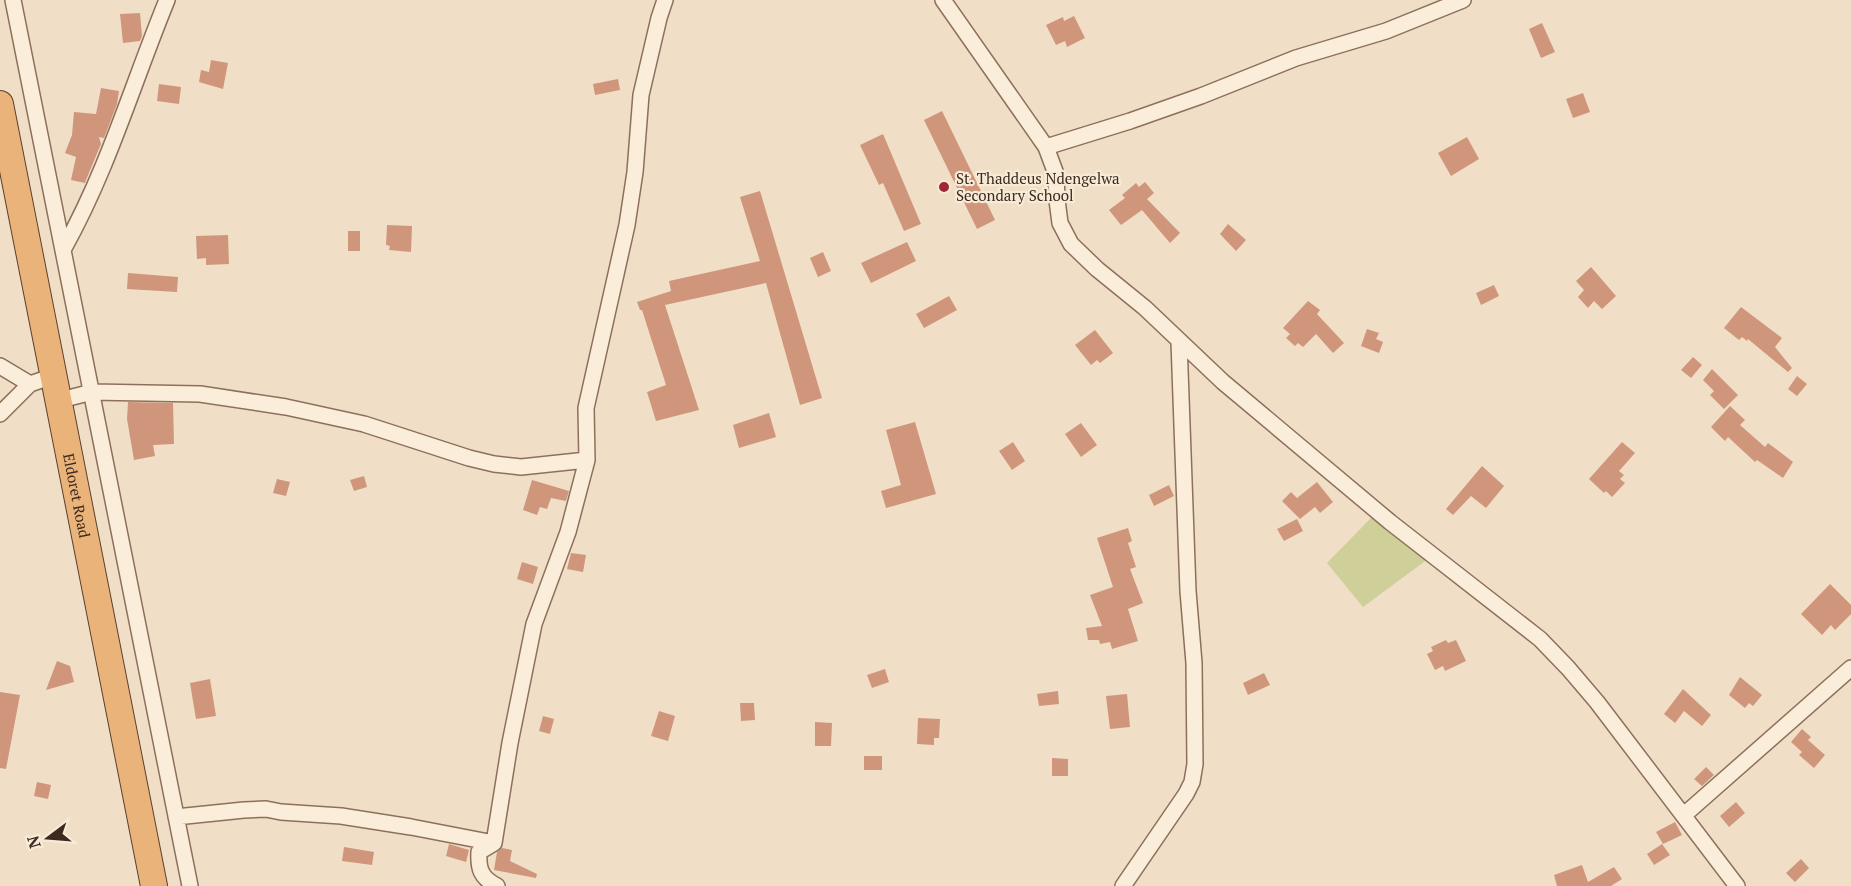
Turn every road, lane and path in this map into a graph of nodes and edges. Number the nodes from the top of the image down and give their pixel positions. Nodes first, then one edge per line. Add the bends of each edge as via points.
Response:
1 (13, 0) edge
2 (167, 0) edge
3 (665, 0) edge
4 (943, 0) edge
5 (1463, 0) edge
6 (0, 104) edge
7 (1046, 147) junction
8 (64, 248) junction
9 (1179, 342) junction
10 (0, 366) edge
11 (41, 380) junction
12 (92, 392) junction
13 (57, 401) junction
14 (0, 414) edge
15 (587, 460) junction
16 (1851, 668) edge
17 (1684, 815) junction
18 (176, 817) junction
19 (494, 843) junction
20 (154, 886) edge
21 (190, 886) edge
22 (497, 886) edge
23 (1123, 886) edge
24 (1737, 886) edge

1 - 8 street
2 - 8 street via 105,166
3 - 15 street via 641,95 627,225 586,408
4 - 7 street
5 - 7 street via 1386,31 1296,58 1191,100
6 - 11 highway, Eldoret Road
7 - 9 street via 1056,174 1060,223 1071,244
8 - 12 street
9 - 17 street via 1390,522 1540,639 1597,702
9 - 23 street via 1195,764 1186,794
10 - 11 street
11 - 13 highway, Eldoret Road
11 - 14 street
12 - 13 street
12 - 15 street via 201,394 286,407 364,424 494,464 521,467
12 - 18 street
13 - 20 highway, Eldoret Road
15 - 19 street via 568,532 534,624
16 - 17 street
17 - 24 street
18 - 19 street via 266,809 341,816
18 - 21 street
19 - 22 street via 479,852 478,864 483,877

